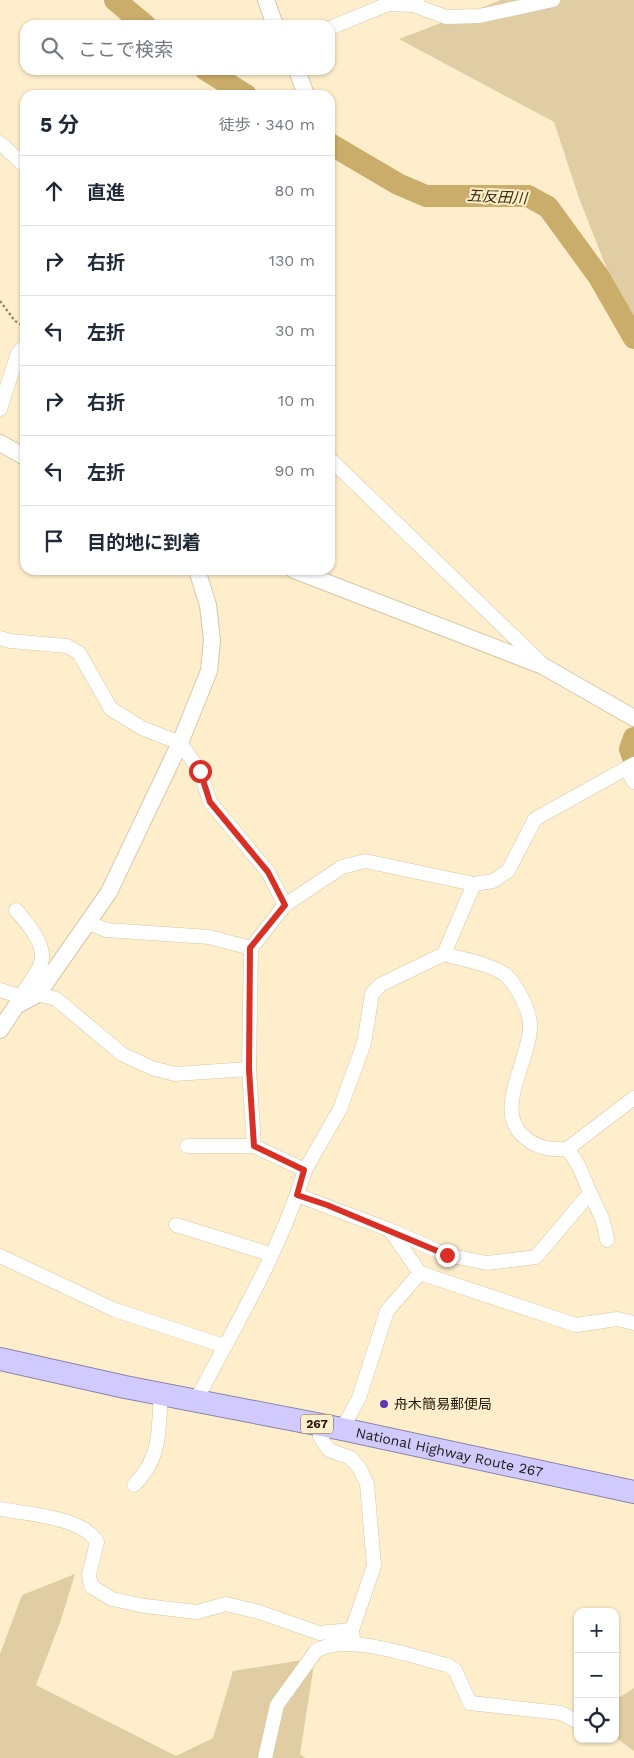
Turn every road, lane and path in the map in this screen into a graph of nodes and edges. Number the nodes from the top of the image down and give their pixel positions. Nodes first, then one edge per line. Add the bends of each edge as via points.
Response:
1 (266, 0) edge
2 (553, 0) edge
3 (415, 2) edge
4 (273, 20) edge
5 (335, 26) edge
6 (299, 75) edge
7 (304, 90) edge
8 (0, 143) edge
9 (20, 161) edge
10 (0, 301) edge
11 (20, 324) edge
12 (20, 351) edge
13 (0, 409) edge
14 (0, 443) edge
15 (20, 454) edge
16 (335, 464) edge
17 (199, 575) edge
18 (307, 575) edge
19 (0, 638) edge
20 (543, 666) junction
21 (634, 718) edge
22 (180, 743) junction
23 (630, 767) edge
24 (634, 782) edge
25 (474, 884) junction
26 (285, 905) junction
27 (16, 910) dead end
28 (89, 923) junction
29 (250, 948) junction
30 (444, 954) junction
31 (0, 990) edge
32 (29, 996) junction
33 (0, 1030) edge
34 (249, 1069) junction
35 (634, 1098) edge
36 (187, 1146) dead end
37 (254, 1146) junction
38 (567, 1150) junction
39 (304, 1170) junction
40 (590, 1193) junction
41 (297, 1195) junction
42 (176, 1225) dead end
43 (390, 1230) junction
44 (607, 1240) dead end
45 (270, 1254) junction
46 (0, 1256) edge
47 (420, 1273) junction
48 (634, 1323) edge
49 (224, 1346) junction
50 (0, 1359) edge
51 (161, 1394) junction
52 (196, 1400) junction
53 (331, 1427) junction
54 (134, 1486) dead end
55 (634, 1492) edge
56 (0, 1509) edge
57 (353, 1637) junction
58 (574, 1720) edge
59 (265, 1758) edge

1 - 4 street
2 - 3 street via 479,16 446,17
3 - 5 street via 388,4
6 - 7 street
8 - 9 street
10 - 11 path
12 - 13 street
14 - 15 street
16 - 20 street
17 - 22 street via 208,604 212,640 210,664
18 - 20 street
19 - 22 street via 67,646 79,653 111,709 142,728
20 - 21 street
22 - 26 street via 200,771 210,802 268,872
22 - 28 street via 109,892
23 - 24 street
23 - 25 street via 535,819 508,871 493,881
25 - 26 street via 365,861 342,867
25 - 30 street
26 - 29 street
27 - 32 street via 32,930 42,953
28 - 29 street via 106,930 209,937
28 - 32 street
29 - 34 street
30 - 38 street via 501,972 509,978 528,1012 530,1026 511,1119 532,1144 548,1150
30 - 39 street via 380,985 372,994 364,1043 340,1108
31 - 32 street
32 - 33 street via 16,1006
32 - 34 street via 56,1000 122,1054 152,1068 175,1074
34 - 37 street
35 - 38 street
36 - 37 street
37 - 39 street
38 - 40 street via 577,1159
39 - 41 street
40 - 43 street via 536,1257 487,1263 447,1255
40 - 44 street via 605,1222
41 - 43 street
41 - 45 street
42 - 45 street
43 - 47 street
45 - 49 street via 249,1302
46 - 49 street via 114,1310
47 - 48 street via 576,1325 617,1320
47 - 53 street via 387,1311 359,1398
49 - 52 street
50 - 51 highway, National Highway Route 267 / 267
51 - 52 highway, National Highway Route 267 / 267
51 - 54 street via 154,1459
52 - 53 highway, National Highway Route 267 / 267
53 - 55 highway, National Highway Route 267 / 267
53 - 57 street via 320,1438 329,1450 351,1458 367,1484 374,1566
56 - 57 street via 62,1520 92,1534 97,1542 88,1575 91,1586 112,1599 197,1612 226,1604 320,1633
57 - 58 street via 456,1670 470,1703 561,1713
57 - 59 street via 316,1651 276,1706

